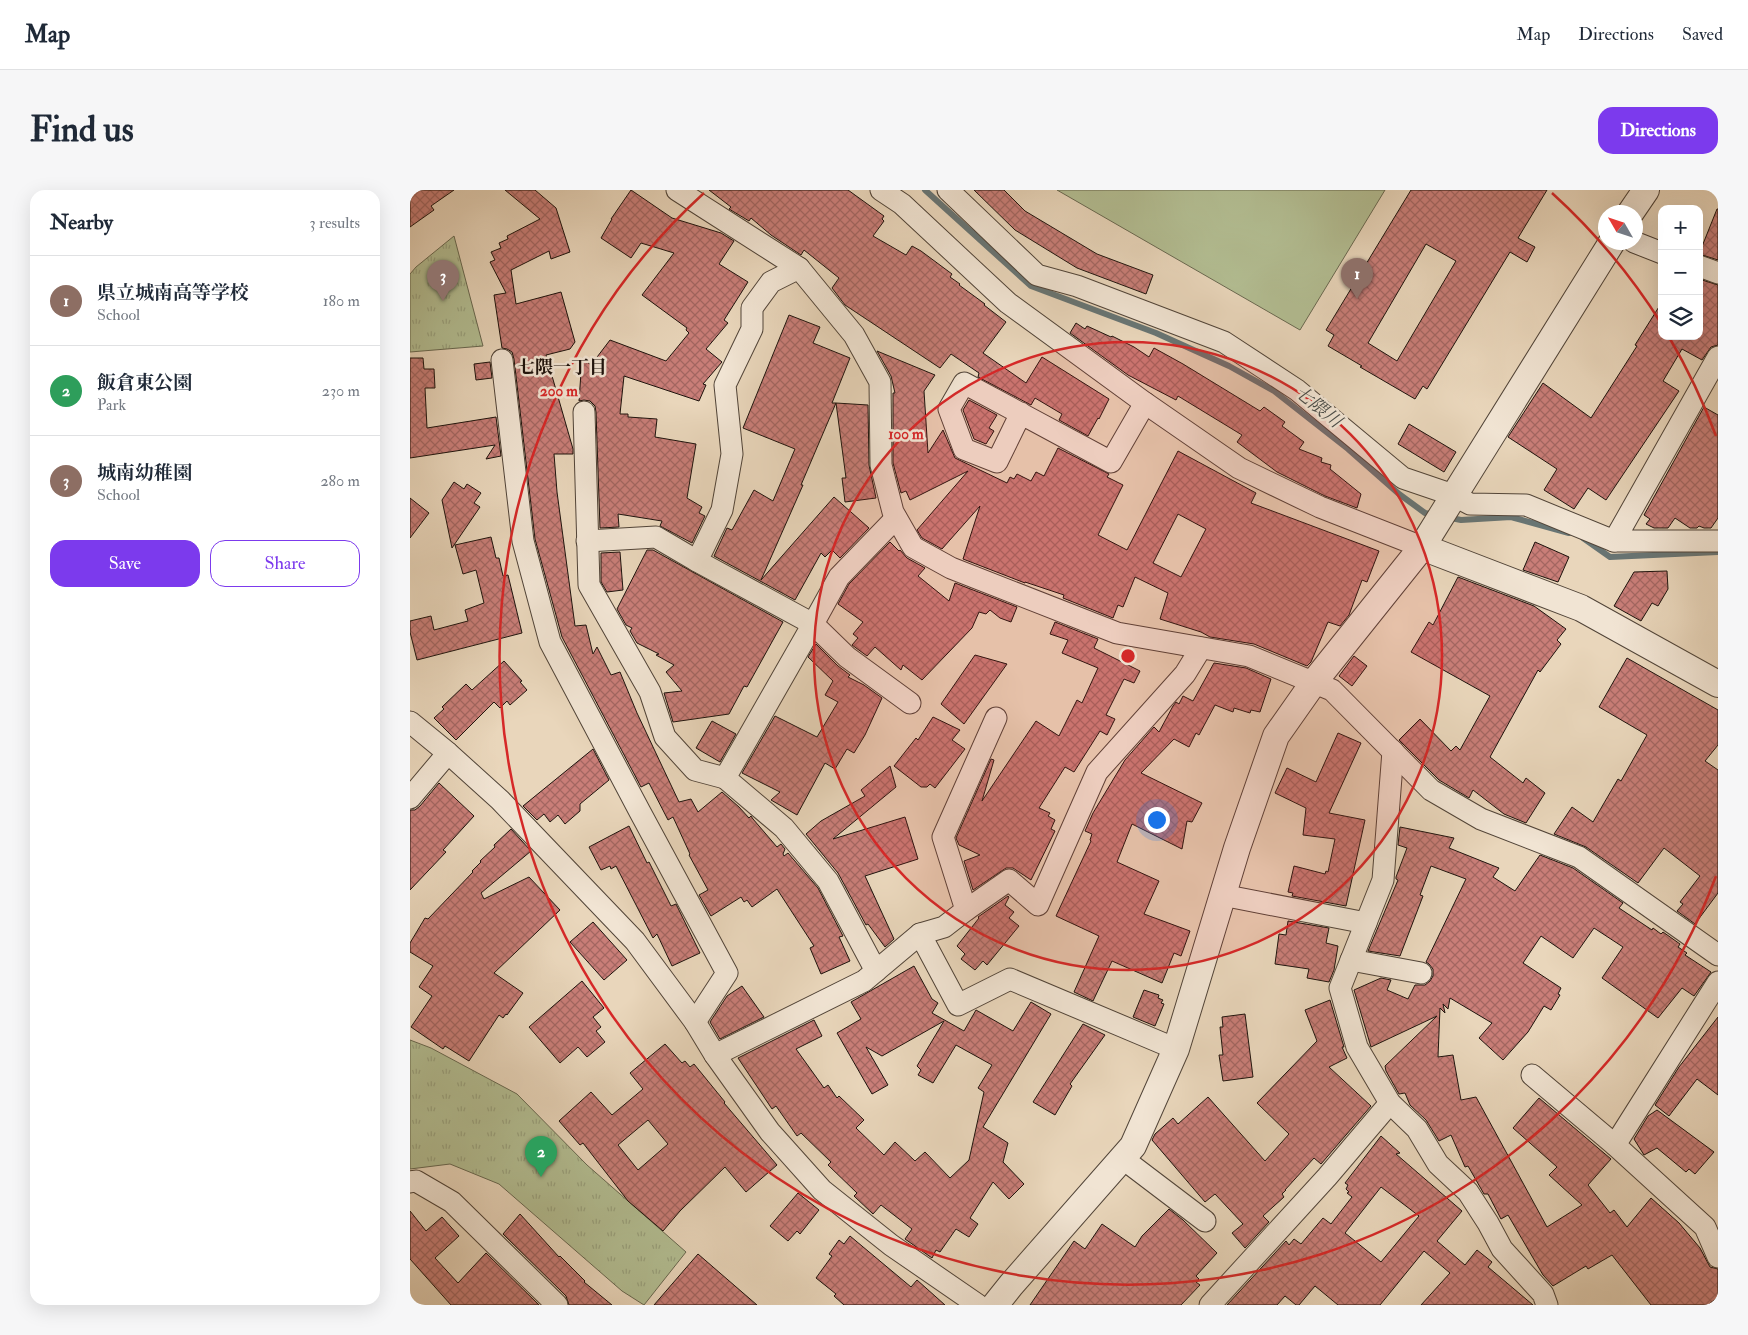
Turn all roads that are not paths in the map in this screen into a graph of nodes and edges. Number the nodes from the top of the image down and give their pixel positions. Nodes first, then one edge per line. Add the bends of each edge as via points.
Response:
1 (677, 190) edge
2 (881, 190) edge
3 (948, 190) edge
4 (1646, 190) edge
5 (908, 196) edge
6 (1636, 205) edge
7 (1643, 246) edge
8 (1607, 250) edge
9 (1658, 251) edge
10 (1703, 267) edge
11 (799, 268) junction
12 (1718, 273) edge
13 (1718, 358) edge
14 (502, 360) dead end
15 (1710, 390) edge
16 (1146, 403) junction
17 (584, 412) dead end
18 (1020, 413) dead end
19 (1450, 500) junction
20 (896, 518) junction
21 (1425, 540) junction
22 (1614, 540) junction
23 (587, 541) junction
24 (1718, 541) edge
25 (697, 561) junction
26 (813, 624) junction
27 (1201, 648) junction
28 (1314, 682) junction
29 (1718, 684) edge
30 (910, 703) dead end
31 (996, 718) dead end
32 (410, 722) edge
33 (1393, 751) junction
34 (448, 753) junction
35 (725, 778) junction
36 (410, 798) edge
37 (1222, 895) junction
38 (966, 910) junction
39 (1366, 922) junction
40 (920, 934) junction
41 (1718, 955) edge
42 (1351, 960) junction
43 (876, 971) junction
44 (1422, 973) dead end
45 (1718, 982) edge
46 (695, 1022) junction
47 (1176, 1049) junction
48 (715, 1054) junction
49 (1532, 1075) dead end
50 (1390, 1102) junction
51 (1615, 1145) junction
52 (1122, 1158) junction
53 (410, 1182) edge
54 (1205, 1221) dead end
55 (1718, 1256) edge
56 (557, 1305) edge
57 (978, 1305) edge
58 (995, 1305) edge
59 (1210, 1305) edge
60 (1547, 1305) edge

1 - 11 street
2 - 5 street
3 - 19 street via 1037,275 1077,286 1224,342 1297,390 1403,478
4 - 6 street
5 - 16 street via 1008,303
7 - 9 street
8 - 19 street
10 - 12 street
11 - 20 street via 854,335 880,382 881,465
11 - 25 street via 771,282 752,308 752,329 725,385 732,454 722,510
13 - 15 street
14 - 46 street via 522,541 550,642 727,972
15 - 22 street
16 - 18 street via 1111,462
16 - 21 street via 1239,468 1320,507
17 - 23 street
19 - 21 street
19 - 22 street via 1470,504 1526,505
20 - 26 street via 839,577
20 - 27 street via 913,547 951,568 1117,633
21 - 28 street
21 - 29 street via 1581,608
22 - 24 street
23 - 25 street via 656,537
23 - 35 street via 589,585 650,692 665,737 695,770
25 - 26 street
26 - 30 street via 847,657
26 - 35 street
27 - 28 street via 1249,656
27 - 38 street via 1185,674 1097,772 1038,905 1009,880
28 - 33 street via 1332,690
28 - 37 street via 1276,736
31 - 38 street via 943,837
32 - 34 street
33 - 39 street via 1383,880
33 - 41 street via 1431,790 1481,818 1579,857
34 - 36 street
34 - 46 street via 500,800 635,941
35 - 43 street via 784,828 828,881
37 - 39 street
37 - 47 street
38 - 40 street via 944,926
39 - 42 street
40 - 43 street
40 - 47 street via 958,1005 1010,979
42 - 44 street
42 - 50 street via 1340,988 1342,997 1357,1047
43 - 48 street via 864,981
45 - 51 street
46 - 48 street
47 - 52 street via 1133,1146
48 - 57 street via 770,1132 822,1190 891,1245
49 - 51 street
50 - 59 street via 1327,1177
50 - 60 street via 1417,1129 1438,1164 1468,1192 1502,1249 1543,1294
51 - 55 street via 1704,1227
52 - 54 street
52 - 58 street
53 - 56 street via 416,1182 452,1202

